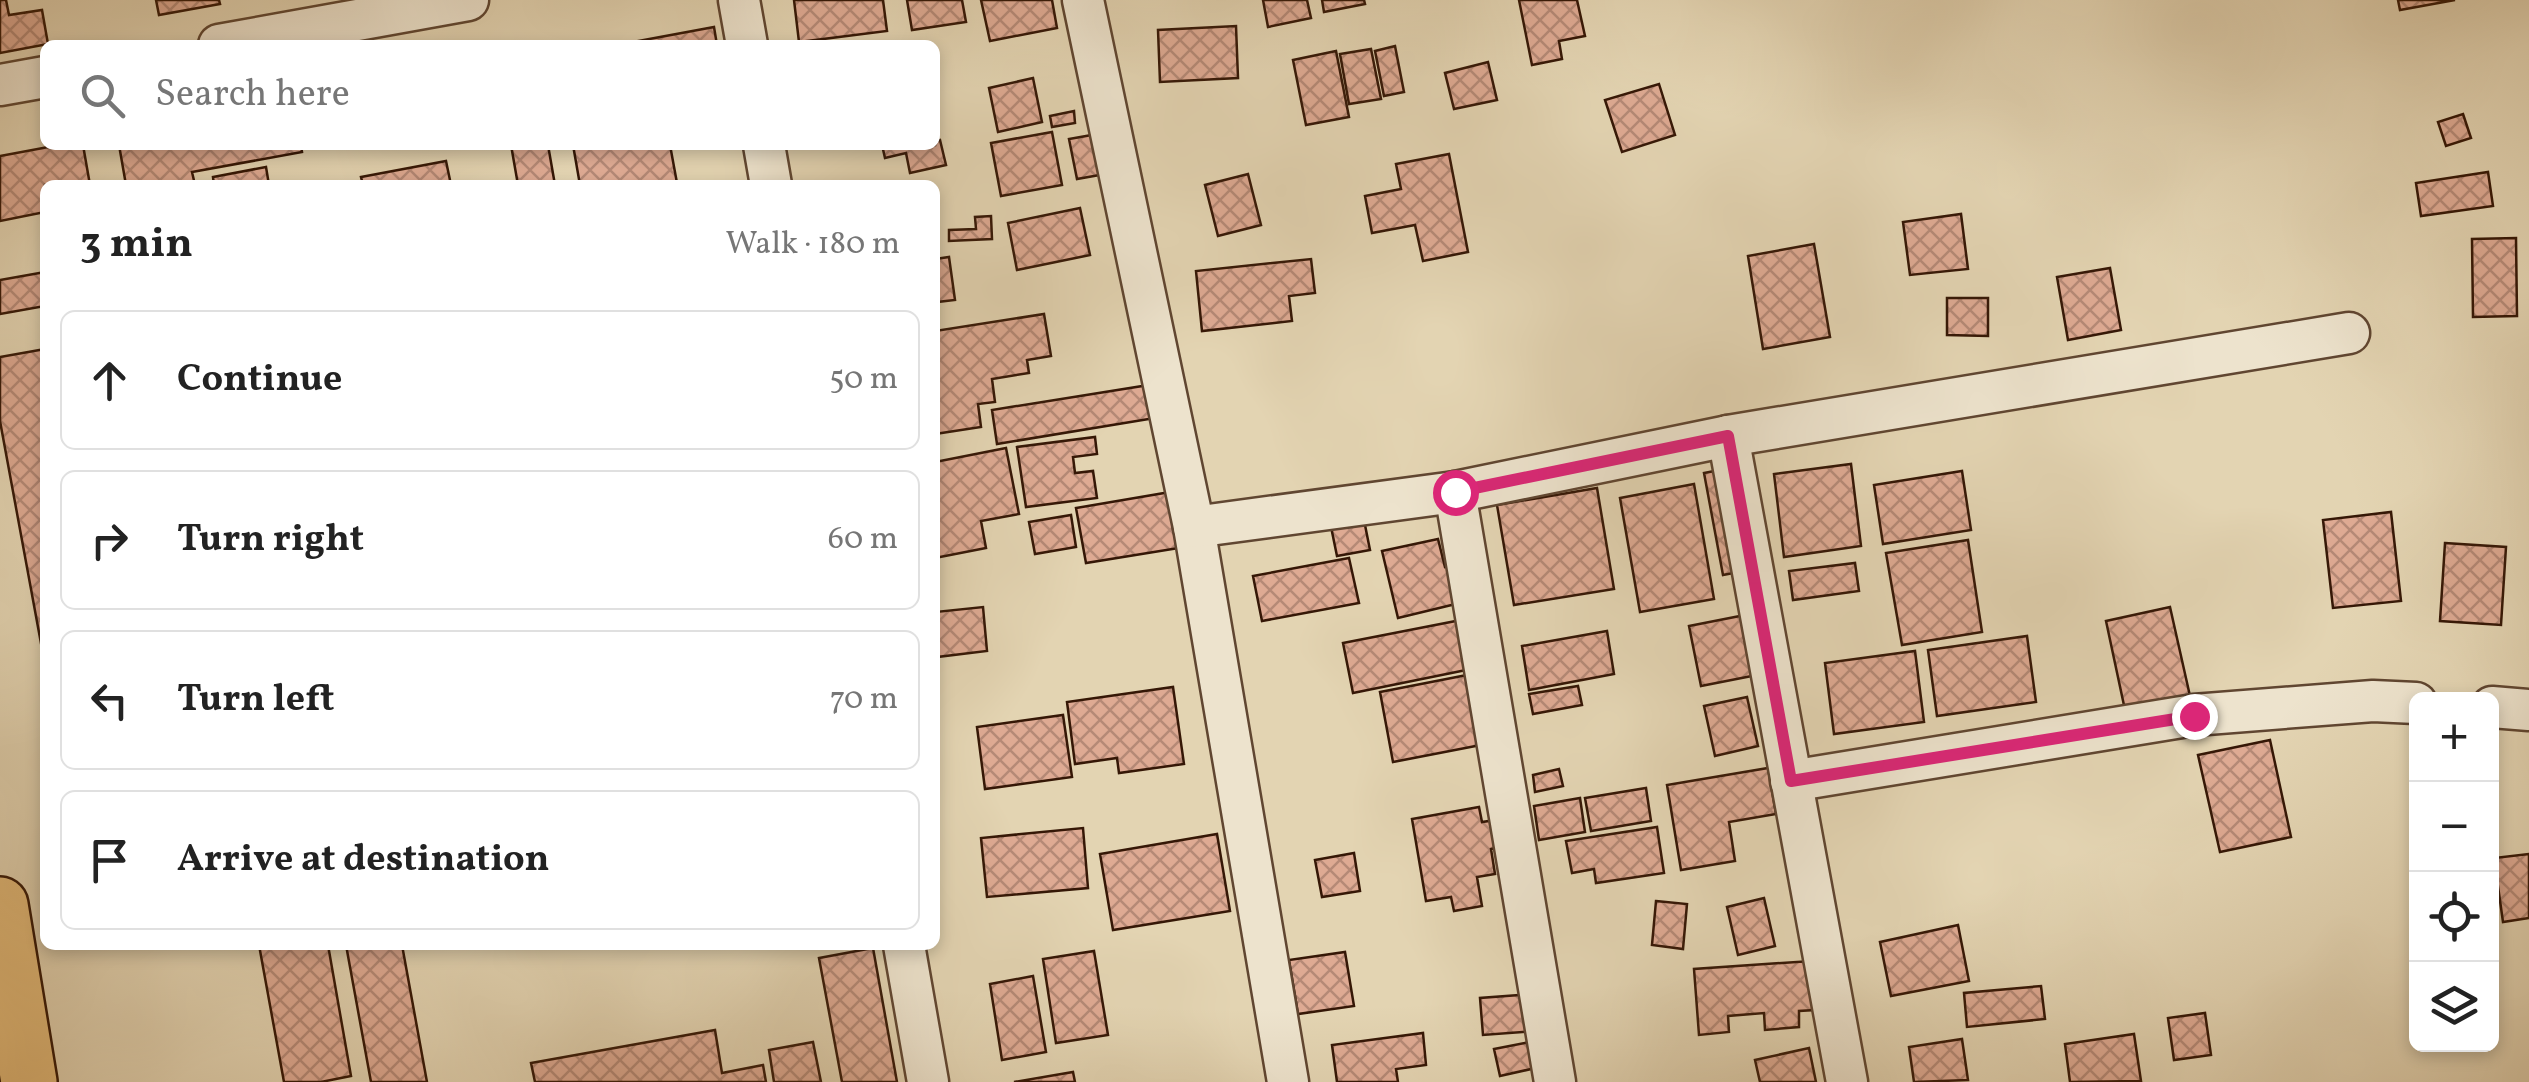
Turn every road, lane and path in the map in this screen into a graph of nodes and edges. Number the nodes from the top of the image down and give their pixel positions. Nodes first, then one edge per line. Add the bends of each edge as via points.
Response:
1 (468, 0) edge
2 (739, 0) edge
3 (1083, 0) edge
4 (248, 40) edge
5 (746, 40) edge
6 (40, 77) edge
7 (0, 85) edge
8 (765, 150) edge
9 (770, 180) edge
10 (2349, 333) dead end
11 (1728, 436) junction
12 (1455, 492) junction
13 (1194, 527) junction
14 (2409, 703) edge
15 (2499, 708) edge
16 (2529, 710) edge
17 (1791, 781) junction
18 (0, 905) edge
19 (905, 950) edge
20 (29, 1082) edge
21 (928, 1082) edge
22 (1288, 1082) edge
23 (1555, 1082) edge
24 (1847, 1082) edge

1 - 4 street
2 - 5 street
3 - 13 street
6 - 7 street
8 - 9 street
10 - 11 street
11 - 12 street
11 - 17 street
12 - 13 street
12 - 23 street
13 - 22 street
14 - 17 street via 2194,716
15 - 16 street
17 - 24 street
18 - 20 main road
19 - 21 street

